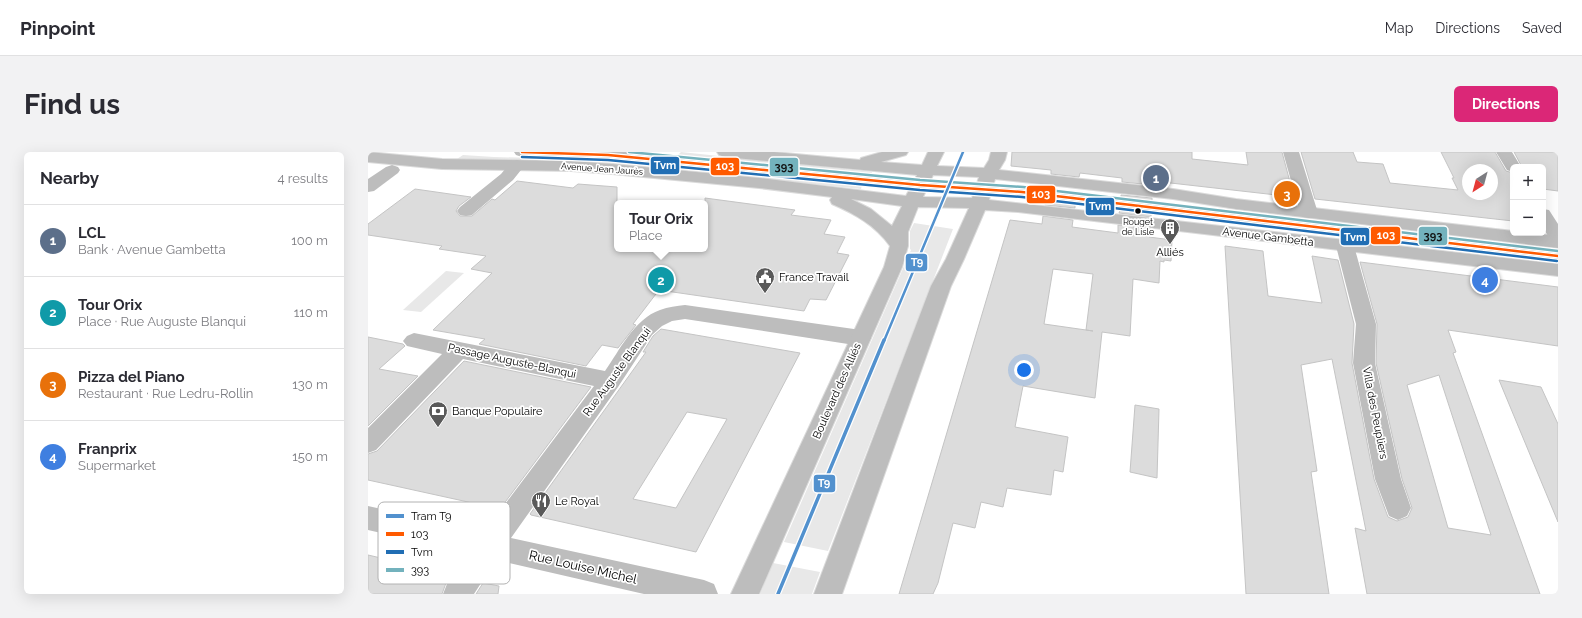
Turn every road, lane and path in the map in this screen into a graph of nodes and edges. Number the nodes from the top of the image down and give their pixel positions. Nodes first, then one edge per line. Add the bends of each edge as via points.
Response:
1 (725, 152) edge
2 (900, 152) edge
3 (936, 152) edge
4 (999, 152) edge
5 (1291, 152) edge
6 (1504, 152) edge
7 (368, 157) edge
8 (519, 159) edge
9 (1511, 164) edge
10 (850, 165) junction
11 (392, 170) dead end
12 (928, 170) junction
13 (920, 185) junction
14 (368, 187) edge
15 (984, 189) junction
16 (817, 191) junction
17 (914, 202) junction
18 (466, 211) dead end
19 (1309, 213) junction
20 (1546, 219) edge
21 (1558, 238) edge
22 (1558, 242) edge
23 (899, 246) junction
24 (1345, 246) junction
25 (1558, 256) edge
26 (1558, 270) edge
27 (861, 338) junction
28 (414, 341) dead end
29 (458, 350) junction
30 (610, 382) junction
31 (368, 443) edge
32 (1398, 508) dead end
33 (368, 518) edge
34 (510, 519) edge
35 (378, 520) edge
36 (510, 550) edge
37 (464, 584) edge
38 (457, 594) edge
39 (704, 594) edge
40 (745, 594) edge
41 (828, 594) edge

1 - 10 main road
2 - 10 main road
3 - 12 main road, Boulevard des Alliés
4 - 15 main road
5 - 19 main road
6 - 9 main road
7 - 8 main road, Avenue Jean Jaurès via 442,164
8 - 13 main road, Avenue Jean Jaurès via 580,153 615,155
8 - 16 main road, Avenue Jean Jaurès
8 - 18 main road via 507,177
10 - 12 main road
11 - 14 main road
12 - 13 main road, Boulevard des Alliés
12 - 15 main road via 956,170
13 - 15 main road, Avenue Jean Jaurès
13 - 17 main road, Boulevard des Alliés
15 - 17 main road, Avenue Jean Jaurès via 942,201
15 - 19 main road via 1173,194
15 - 24 main road, Avenue Gambetta
15 - 25 main road, Avenue Gambetta via 1147,206
15 - 41 main road via 956,259 941,286
16 - 17 main road, Avenue Jean Jaurès
16 - 23 main road via 874,218 889,231
17 - 23 main road, Boulevard des Alliés via 901,225
19 - 22 main road
20 - 21 main road
23 - 27 main road, Boulevard des Alliés via 893,267
24 - 26 main road, Avenue Gambetta
24 - 32 main road, Villa des Peupliers via 1366,324 1364,363 1388,479
27 - 30 main road, Rue Auguste Blanqui via 664,311 636,341
27 - 40 main road, Boulevard des Alliés
28 - 29 main road, Passage Auguste-Blanqui
29 - 30 main road, Passage Auguste-Blanqui
29 - 31 main road
30 - 34 main road, Rue Auguste Blanqui
33 - 35 main road, Rue Louise Michel
36 - 39 main road, Rue Louise Michel
37 - 38 main road, Rue Auguste Blanqui

